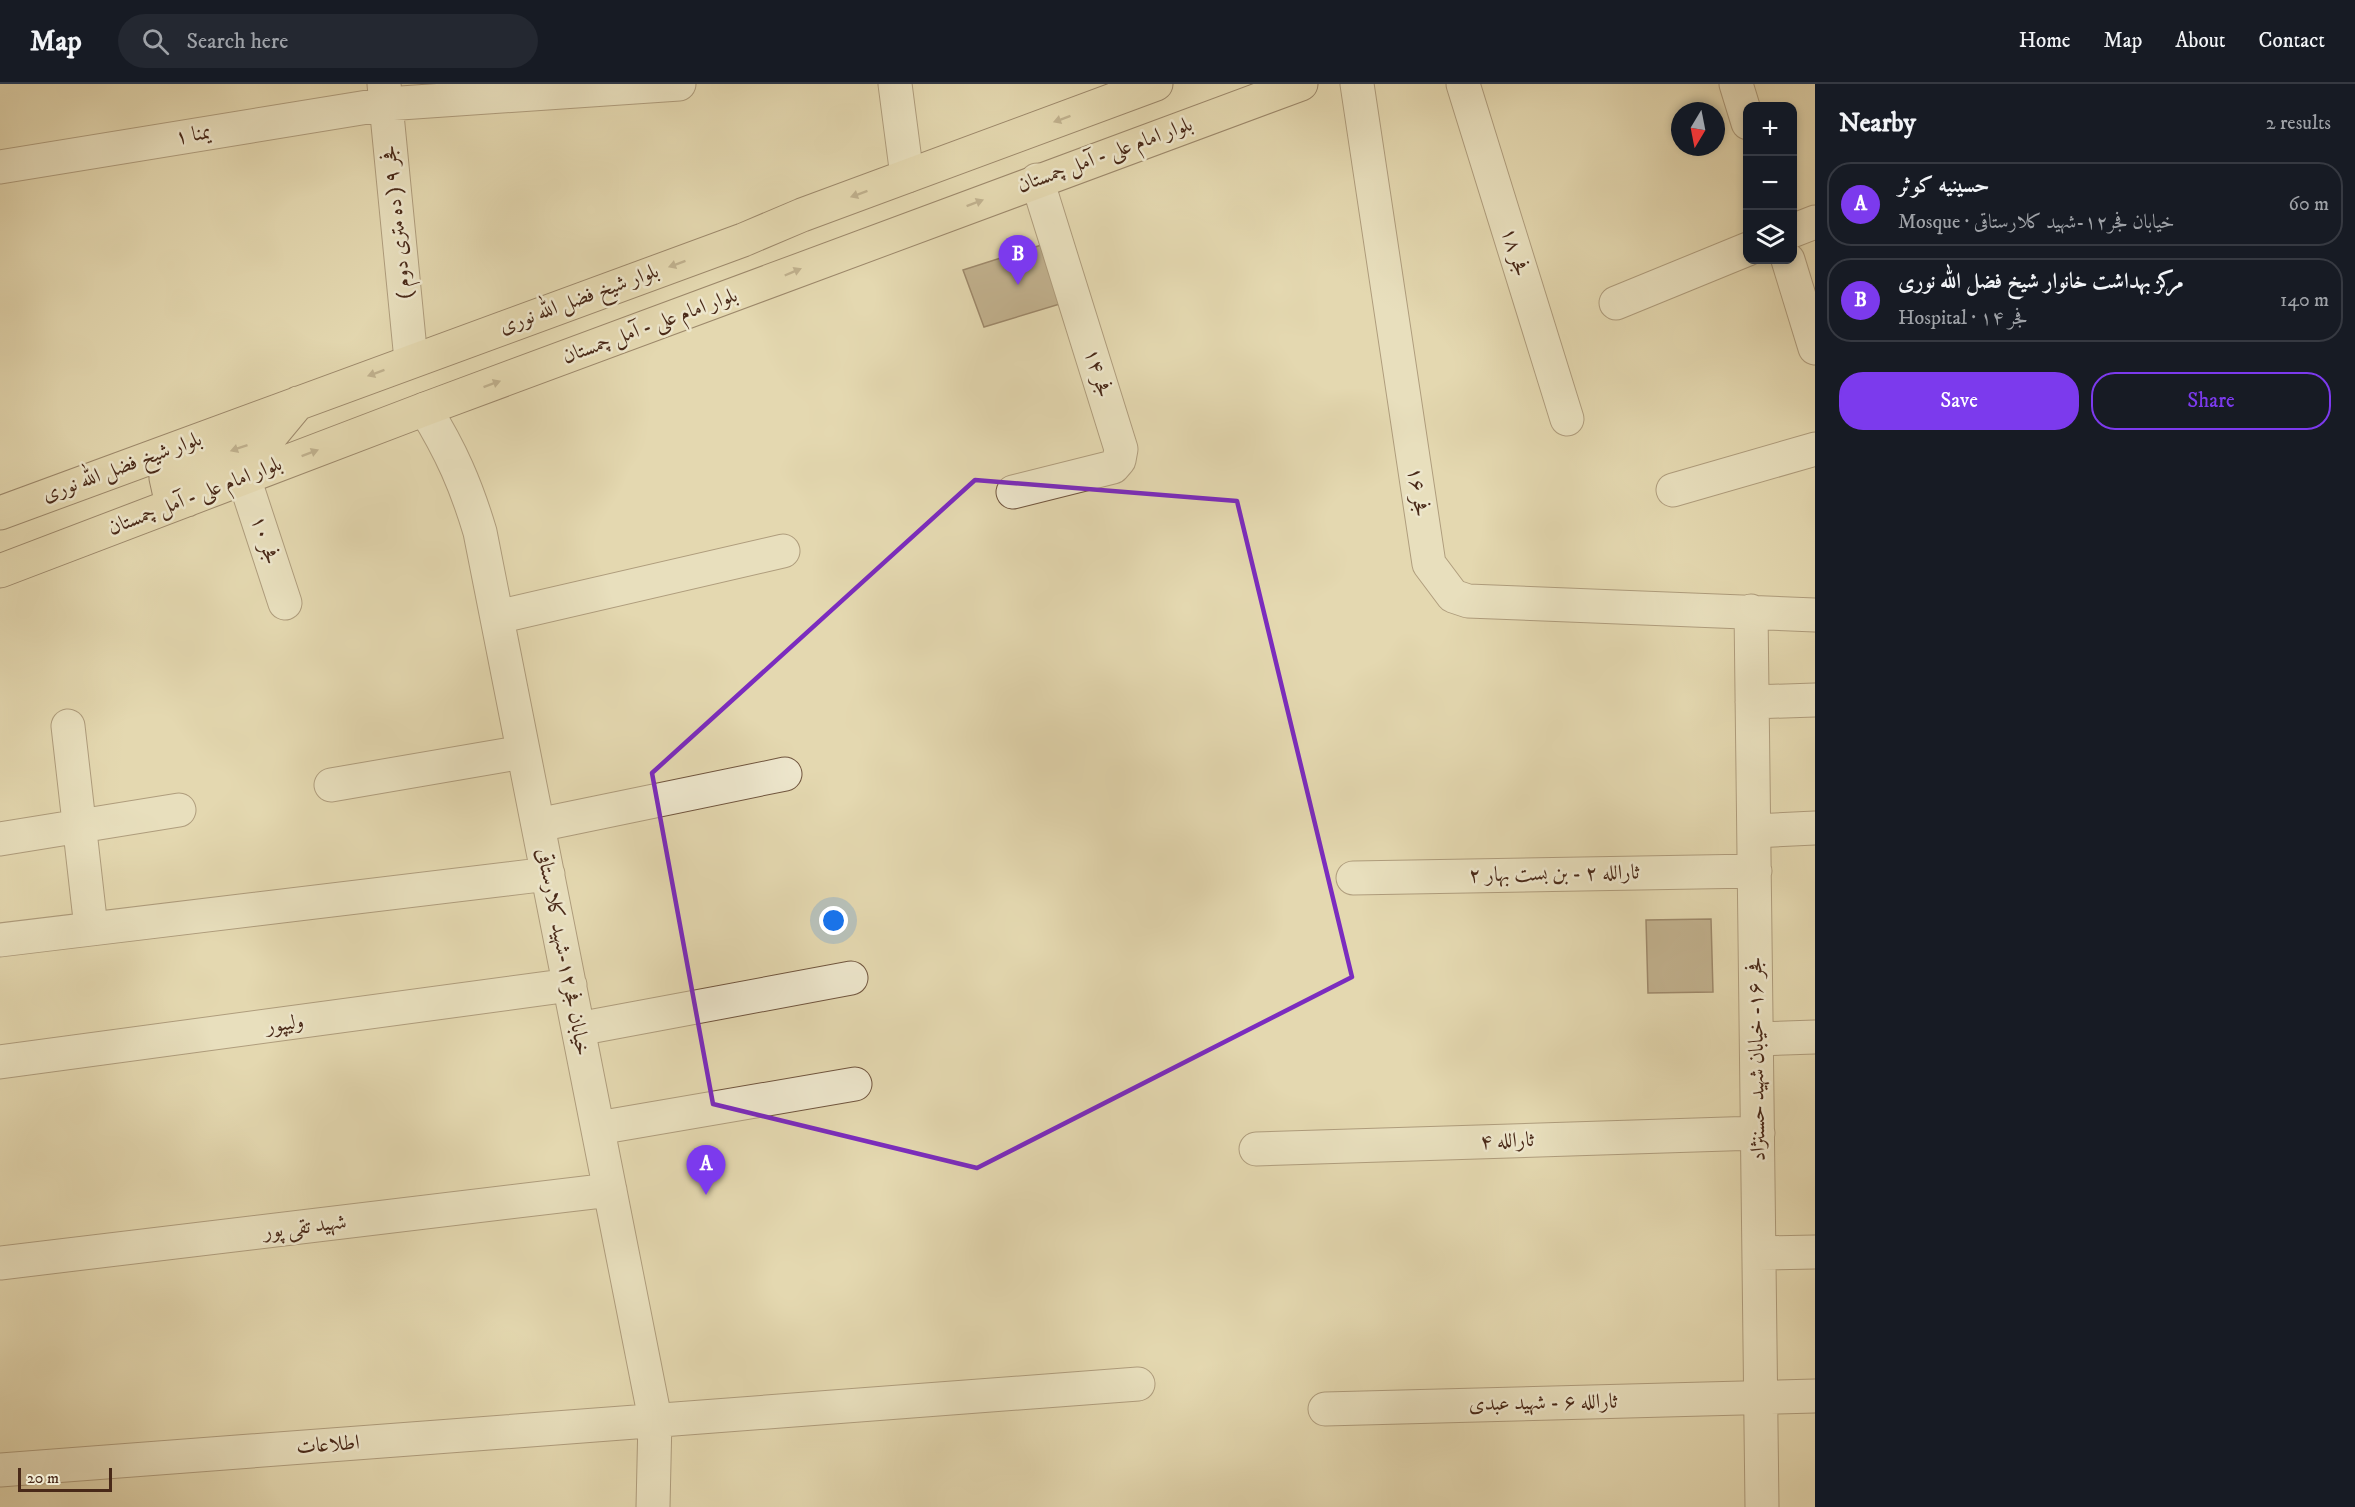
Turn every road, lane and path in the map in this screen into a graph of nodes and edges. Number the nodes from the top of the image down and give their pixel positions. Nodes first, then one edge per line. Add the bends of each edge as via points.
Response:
1 (679, 84) edge
2 (895, 84) edge
3 (1156, 84) edge
4 (1301, 84) edge
5 (1357, 84) edge
6 (1463, 84) edge
7 (1736, 84) edge
8 (385, 94) edge
9 (1101, 94) edge
10 (1743, 107) edge
11 (0, 167) edge
12 (907, 176) junction
13 (1037, 180) junction
14 (1815, 222) edge
15 (1797, 229) edge
16 (743, 240) junction
17 (1743, 251) edge
18 (1789, 264) edge
19 (763, 285) junction
20 (1616, 303) dead end
21 (1815, 348) edge
22 (411, 360) junction
23 (299, 401) junction
24 (425, 409) junction
25 (1567, 419) dead end
26 (1815, 449) edge
27 (244, 478) junction
28 (91, 479) junction
29 (1673, 490) dead end
30 (1013, 492) dead end
31 (187, 500) junction
32 (0, 513) edge
33 (783, 551) dead end
34 (6, 569) edge
35 (285, 603) dead end
36 (1751, 611) junction
37 (1815, 615) edge
38 (497, 617) junction
39 (1815, 700) edge
40 (1752, 702) junction
41 (68, 726) dead end
42 (523, 752) junction
43 (784, 774) dead end
44 (331, 785) dead end
45 (178, 810) dead end
46 (538, 825) junction
47 (79, 827) junction
48 (1815, 828) edge
49 (1754, 831) junction
50 (0, 839) edge
51 (1755, 871) junction
52 (548, 874) junction
53 (1353, 878) dead end
54 (91, 928) junction
55 (0, 940) edge
56 (851, 978) dead end
57 (570, 985) junction
58 (578, 1029) junction
59 (1815, 1037) edge
60 (1756, 1039) junction
61 (0, 1062) edge
62 (855, 1084) dead end
63 (598, 1128) junction
64 (1758, 1133) junction
65 (1256, 1149) dead end
66 (610, 1190) junction
67 (1815, 1252) edge
68 (1759, 1253) junction
69 (0, 1263) edge
70 (1138, 1384) dead end
71 (1815, 1396) edge
72 (1761, 1398) junction
73 (1325, 1408) dead end
74 (655, 1419) junction
75 (0, 1470) edge
76 (653, 1507) edge
77 (1762, 1507) edge

1 - 8 street, یمنا ۱
2 - 12 street
3 - 9 main road, بلوار شیخ فضل الله نوری
4 - 13 main road, بلوار امام علی - آمل چمستان
5 - 36 street, فجر ۱۶ via 1429,564 1453,596 1468,601
6 - 25 street, فجر ۱۸
7 - 10 street
8 - 11 street, یمنا ۱
8 - 22 street, فجر ۹ ( ده متری دوم )
9 -> 12 main road, بلوار شیخ فضل الله نوری
12 -> 16 main road, بلوار شیخ فضل الله نوری
19 -> 13 main road, بلوار امام علی - آمل چمستان
13 - 30 street, فجر ۱۴ via 1121,449 1113,467
14 - 15 street
16 - 19 main road
16 -> 22 main road, بلوار شیخ فضل الله نوری
17 - 20 street
18 - 21 street
24 -> 19 main road, بلوار امام علی - آمل چمستان
22 -> 23 main road, بلوار شیخ فضل الله نوری
23 - 28 main road, بلوار شیخ فضل الله نوری
23 -> 31 main road via 269,438 166,478 170,496
27 -> 24 main road, بلوار امام علی - آمل چمستان
24 - 38 street, خيابان فجر۱۲-شهيد كلارستاقی via 452,453 467,490
26 - 29 street
27 - 31 main road, بلوار امام علی - آمل چمستان
27 - 35 street, فجر ۱۰
28 - 32 main road, بلوار شیخ فضل الله نوری
28 - 34 main road via 122,486 128,500 117,512 39,537
31 - 34 main road, بلوار امام علی - آمل چمستان
33 - 38 street
36 - 37 street, فجر ۱۶
36 - 40 street, فجر ۱۶- خیابان شهید حسننژاد
38 - 42 street, خيابان فجر۱۲-شهيد كلارستاقی
39 - 40 street
40 - 49 street, فجر ۱۶- خیابان شهید حسننژاد
41 - 47 street
42 - 44 street
42 - 46 street, خيابان فجر۱۲-شهيد كلارستاقی
43 - 46 street
45 - 47 street
46 - 52 street, خيابان فجر۱۲-شهيد كلارستاقی
47 - 50 street
47 - 54 street
48 - 49 street
49 - 51 street, فجر ۱۶- خیابان شهید حسننژاد
51 - 53 street, ثارالله ۲ - بن بست بهار ۲
51 - 60 street, فجر ۱۶- خیابان شهید حسننژاد
52 - 54 street
52 - 57 street, خيابان فجر۱۲-شهيد كلارستاقی
54 - 55 street
56 - 58 street
57 - 58 street, خيابان فجر۱۲-شهيد كلارستاقی
57 - 61 street, ولیپور
58 - 63 street, خيابان فجر۱۲-شهيد كلارستاقی
59 - 60 street
60 - 64 street, فجر ۱۶- خیابان شهید حسننژاد
62 - 63 street
63 - 66 street, خيابان فجر۱۲-شهيد كلارستاقی
64 - 65 street, ثارالله ۴
64 - 68 street, فجر ۱۶- خیابان شهید حسننژاد
66 - 69 street, شهید تقی پور
66 - 74 street, خيابان فجر۱۲-شهيد كلارستاقی
67 - 68 street
68 - 72 street, فجر ۱۶- خیابان شهید حسننژاد
70 - 74 street, اطلاعات
71 - 72 street, ثارالله ۶ - شهید عبدی
72 - 73 street, ثارالله ۶ - شهید عبدی
72 - 77 street, فجر ۱۶- خیابان شهید حسننژاد
74 - 75 street, اطلاعات
74 - 76 street, خيابان فجر۱۲-شهيد كلارستاقی

